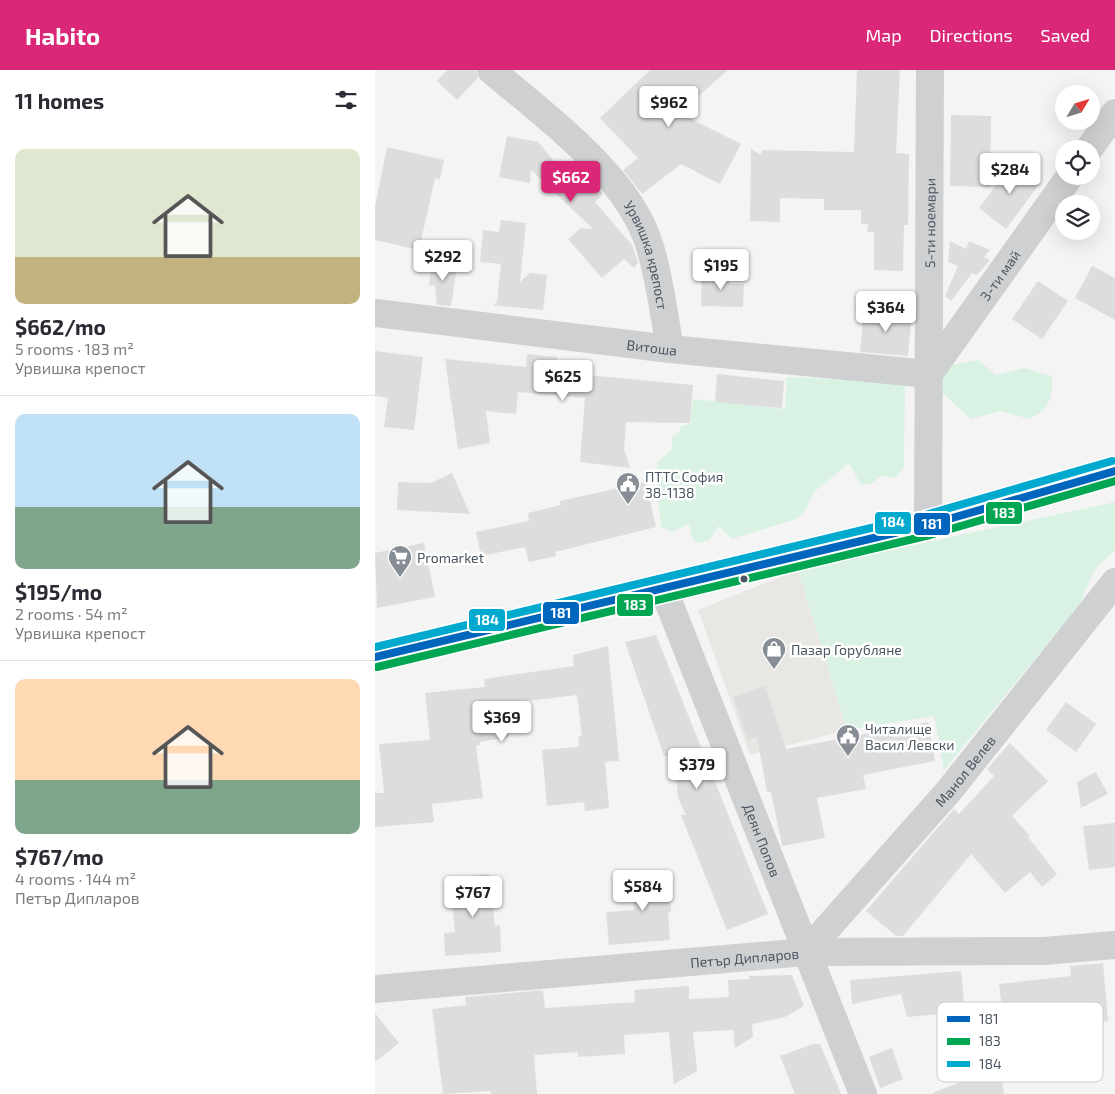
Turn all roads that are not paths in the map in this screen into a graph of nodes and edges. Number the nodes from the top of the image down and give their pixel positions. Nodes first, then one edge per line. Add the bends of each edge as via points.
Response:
1 (491, 70) edge
2 (930, 70) edge
3 (1115, 113) edge
4 (1096, 140) edge
5 (1064, 185) edge
6 (375, 313) edge
7 (670, 349) junction
8 (929, 374) junction
9 (1115, 471) edge
10 (928, 525) junction
11 (1115, 582) edge
12 (663, 588) junction
13 (375, 657) edge
14 (1115, 945) edge
15 (806, 952) junction
16 (375, 989) edge
17 (863, 1094) edge

1 - 7 street, Урвишка крепост via 577,144 624,192 650,246
2 - 8 street, 5-ти ноември
3 - 4 street
5 - 8 street, 3-ти май
6 - 7 street, Витоша
7 - 8 street, Витоша
8 - 10 street, 5-ти ноември
9 - 10 main road
10 - 12 main road
11 - 15 street, Манол Велев via 948,792
12 - 13 main road
12 - 15 street, Деян Попов
14 - 15 street, Петър Дипларов via 1044,950
15 - 16 street, Петър Дипларов
15 - 17 street, Деян Попов

